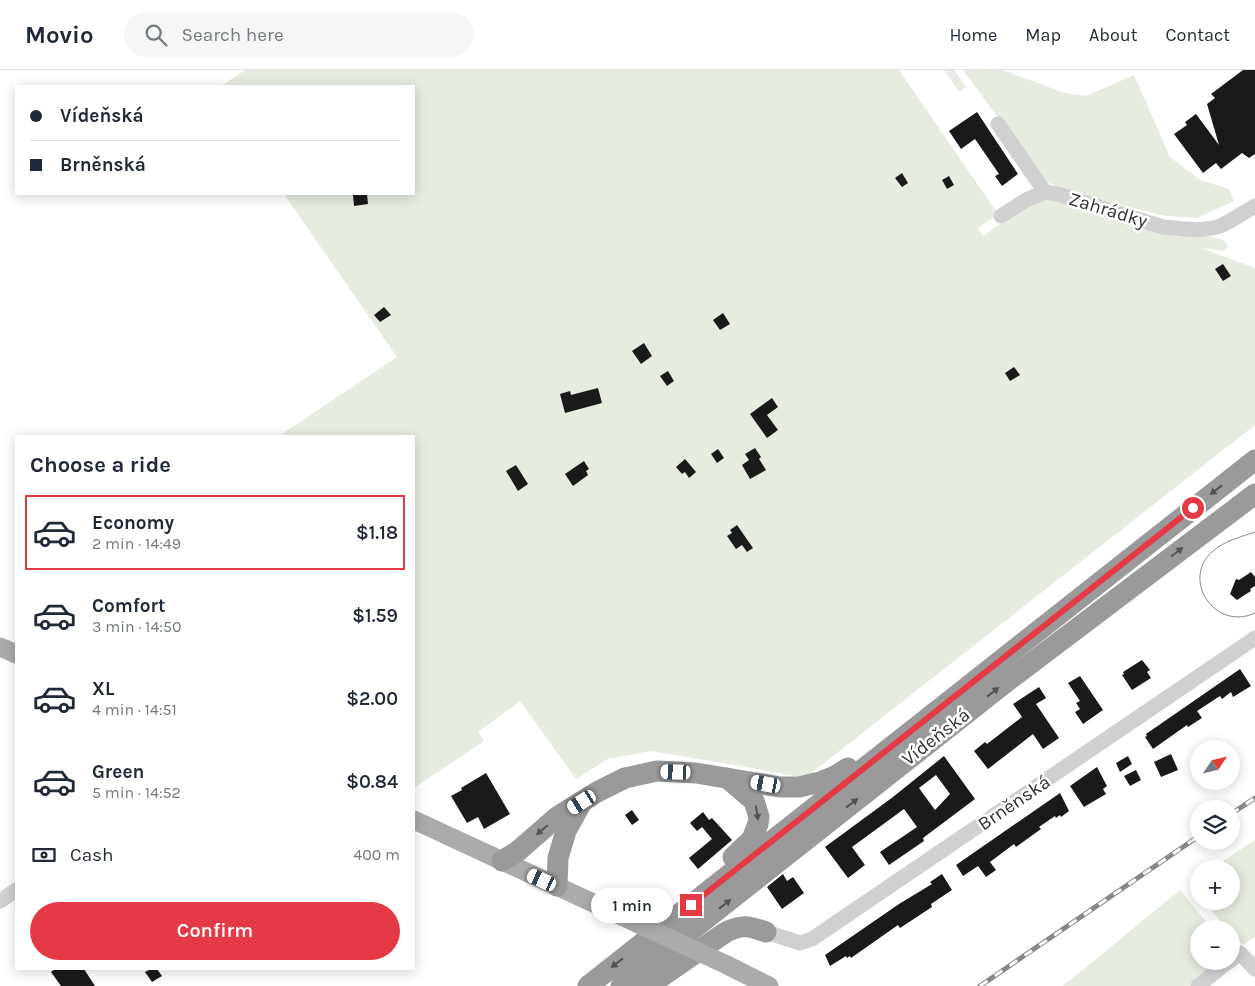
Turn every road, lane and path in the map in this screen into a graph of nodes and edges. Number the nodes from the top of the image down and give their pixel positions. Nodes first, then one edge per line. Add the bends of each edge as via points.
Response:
1 (998, 124) dead end
2 (1045, 192) junction
3 (1255, 206) edge
4 (1001, 216) dead end
5 (1255, 460) edge
6 (1255, 494) edge
7 (1255, 638) edge
8 (0, 647) edge
9 (15, 654) edge
10 (908, 733) junction
11 (727, 778) junction
12 (582, 802) junction
13 (415, 820) edge
14 (502, 861) junction
15 (557, 886) junction
16 (15, 891) edge
17 (0, 901) edge
18 (691, 905) junction
19 (766, 932) joint
20 (1240, 953) edge
21 (1255, 969) edge
22 (1218, 970) edge
23 (588, 986) edge
24 (622, 986) edge
25 (648, 986) edge
26 (770, 986) edge
27 (1198, 986) edge

1 - 2 street
2 - 3 street, Zahrádky via 1163,227 1198,229 1221,225
2 - 4 street, Zahrádky
5 -> 10 highway, Vídeňská
24 -> 6 highway, Vídeňská via 1005,683
7 - 19 street, Brněnská via 812,939 800,943
8 - 9 main road
10 - 11 highway via 870,751 835,776 810,785 780,786
10 - 18 highway
11 - 12 highway via 657,771 625,778
11 -> 18 highway via 754,801 758,824 752,839 702,885
12 -> 14 highway via 557,817
12 - 15 highway via 566,831 558,858
13 - 14 main road
14 - 15 main road
15 - 26 main road, bridge
16 - 17 street
18 -> 23 highway
19 - 25 highway via 747,926 736,927
20 - 21 street
22 - 27 street

